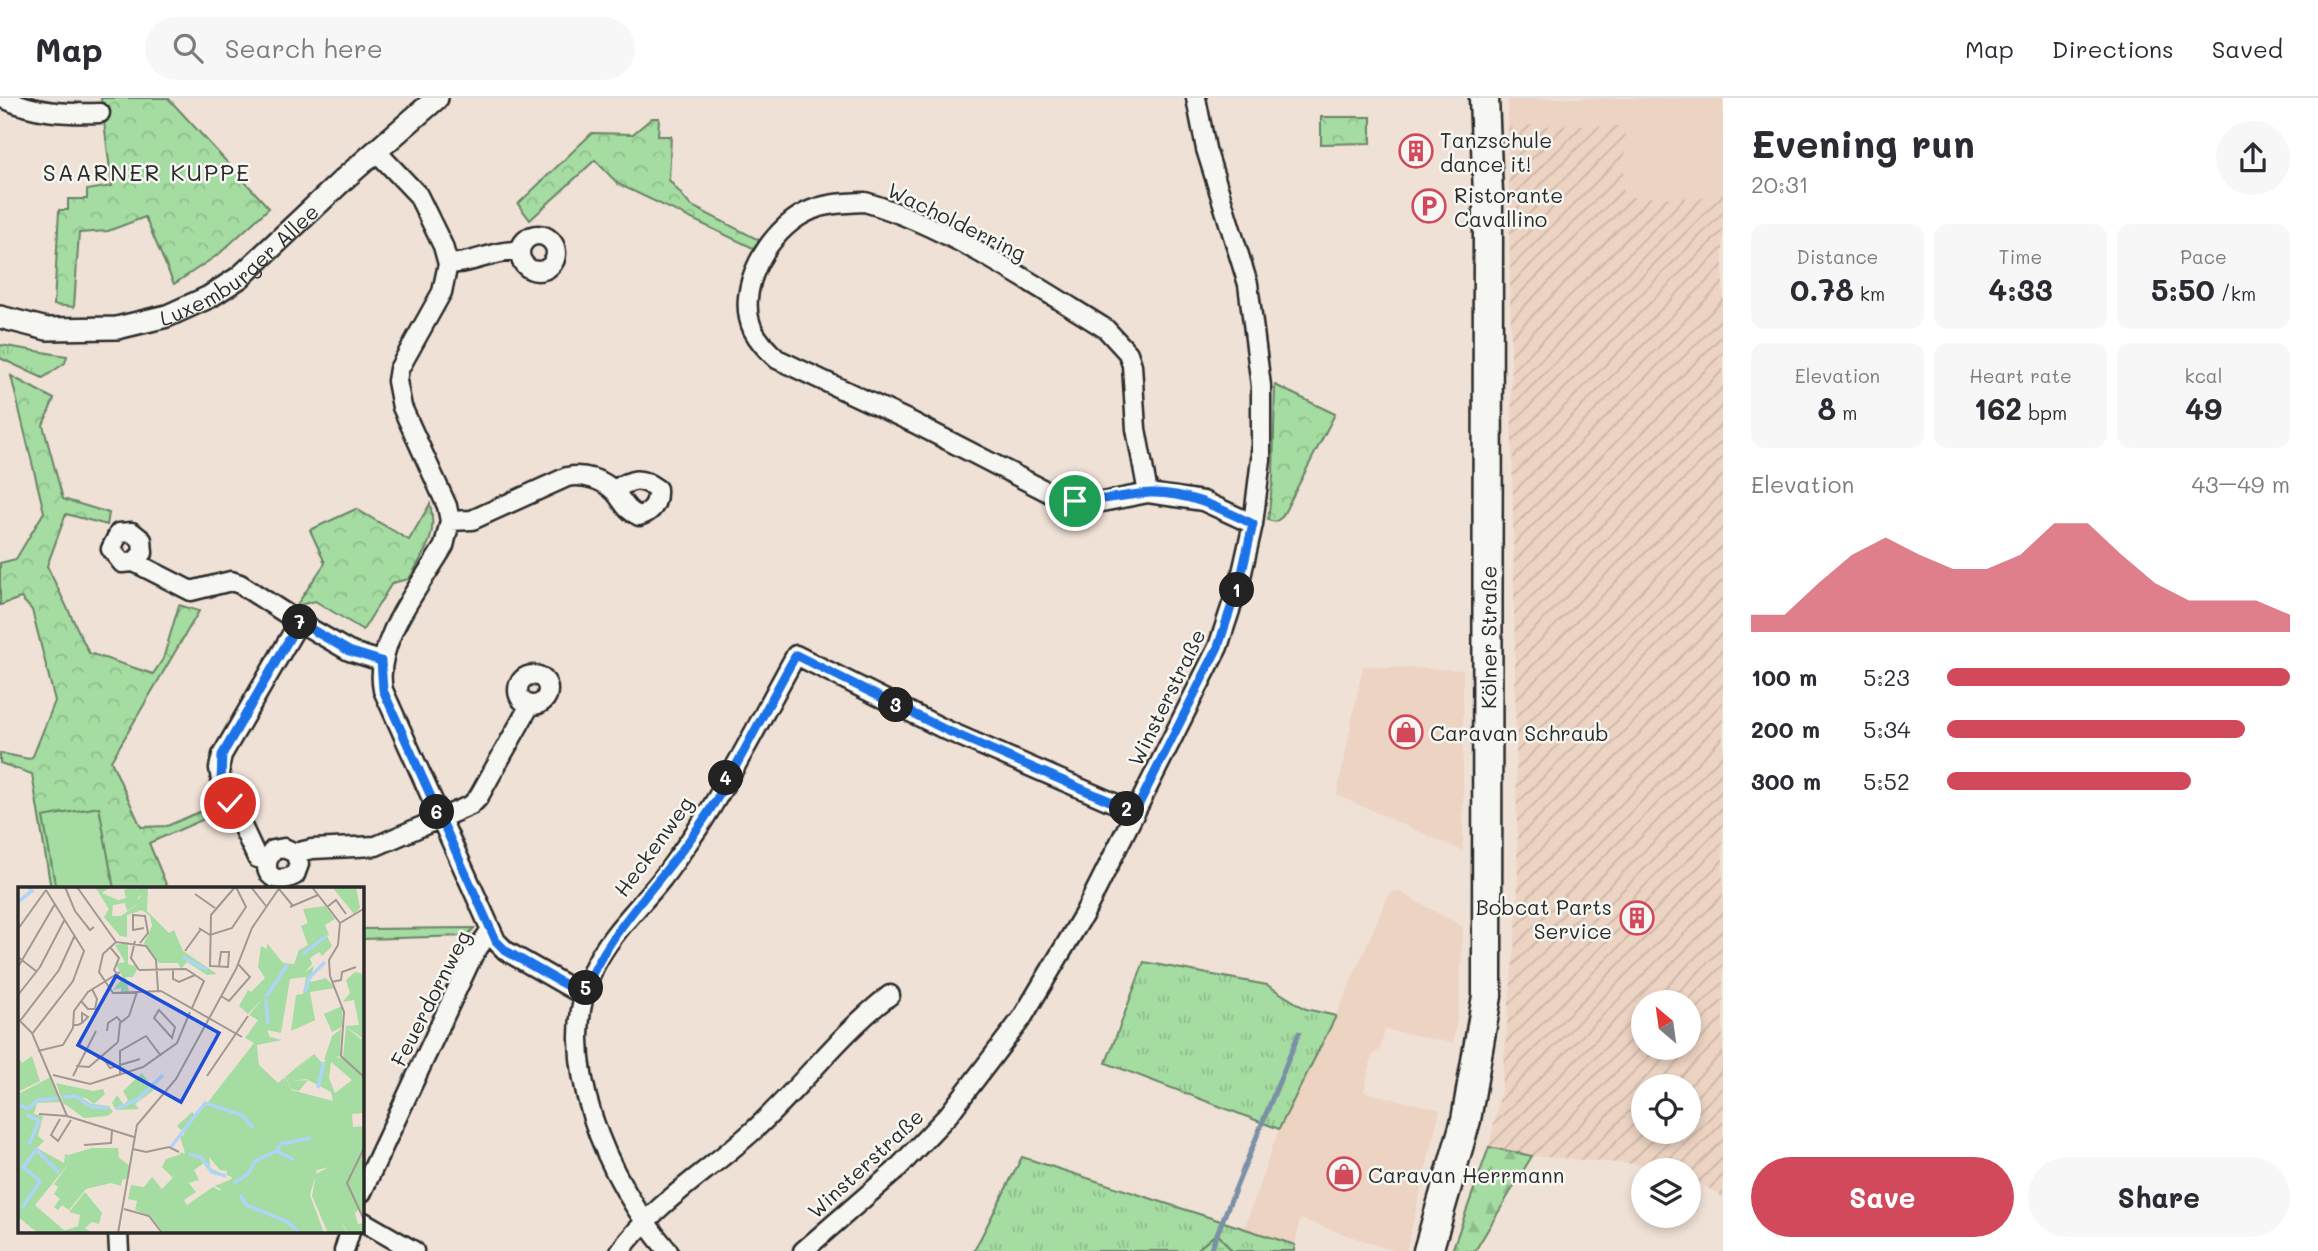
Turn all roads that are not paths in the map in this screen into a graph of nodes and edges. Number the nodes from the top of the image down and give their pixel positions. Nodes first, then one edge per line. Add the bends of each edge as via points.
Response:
1 (4, 98) edge
2 (437, 98) edge
3 (1196, 98) edge
4 (1485, 98) edge
5 (100, 113) dead end
6 (376, 151) junction
7 (519, 251) dead end
8 (448, 264) junction
9 (0, 317) edge
10 (614, 490) dead end
11 (1148, 493) junction
12 (450, 521) junction
13 (1253, 524) junction
14 (134, 562) dead end
15 (299, 622) junction
16 (381, 661) junction
17 (530, 705) dead end
18 (1135, 812) junction
19 (440, 820) junction
20 (295, 853) junction
21 (266, 860) junction
22 (490, 930) junction
23 (583, 995) junction
24 (890, 995) dead end
25 (364, 1188) edge
26 (645, 1221) junction
27 (364, 1222) edge
28 (349, 1234) edge
29 (344, 1251) edge
30 (414, 1251) edge
31 (620, 1251) edge
32 (668, 1251) edge
33 (803, 1251) edge
34 (1428, 1251) edge

1 - 5 street via 60,114
2 - 6 street, Luxemburger Allee
3 - 13 street, Winsterstraße via 1206,149 1248,284 1261,386 1261,459
4 - 34 main road, Kölner Straße via 1487,996 1466,1120
6 - 8 street via 422,200
6 - 9 street, Luxemburger Allee via 240,277 177,311 117,328 75,331
7 - 8 street
8 - 12 street via 442,292 399,369 397,391
10 - 12 street via 588,476 567,477 472,520
11 - 11 street, Wacholderring via 1136,429 1132,365 1128,353 1106,329 1012,271 891,210 865,202 807,212 784,226 766,248 753,276 748,306 752,328 777,359 1050,493 1075,501 1102,502
11 - 13 street, Wacholderring via 1203,501
12 - 16 street via 444,546 387,642
13 - 18 street, Winsterstraße via 1218,647
14 - 15 street via 191,591 231,581 240,584
15 - 16 street via 349,651
15 - 21 street via 222,755 219,768 257,858
16 - 19 street via 383,690
17 - 19 street via 478,798
18 - 23 street, Heckenweg via 946,730 796,655 700,825 611,939
18 - 33 street, Winsterstraße via 1052,969 986,1068 895,1171
19 - 20 street via 376,846
19 - 22 street
20 - 21 street via 273,850
20 - 21 street via 299,864 295,875 285,880 273,878
22 - 23 street, Feuerdornweg via 506,951
22 - 25 street, Feuerdornweg via 473,956
23 - 26 street, Heckenweg via 578,1058 587,1096 608,1156
24 - 26 street via 855,1022 814,1071 754,1130
26 - 31 street
26 - 32 street, Heckenweg
27 - 30 street
28 - 29 street

